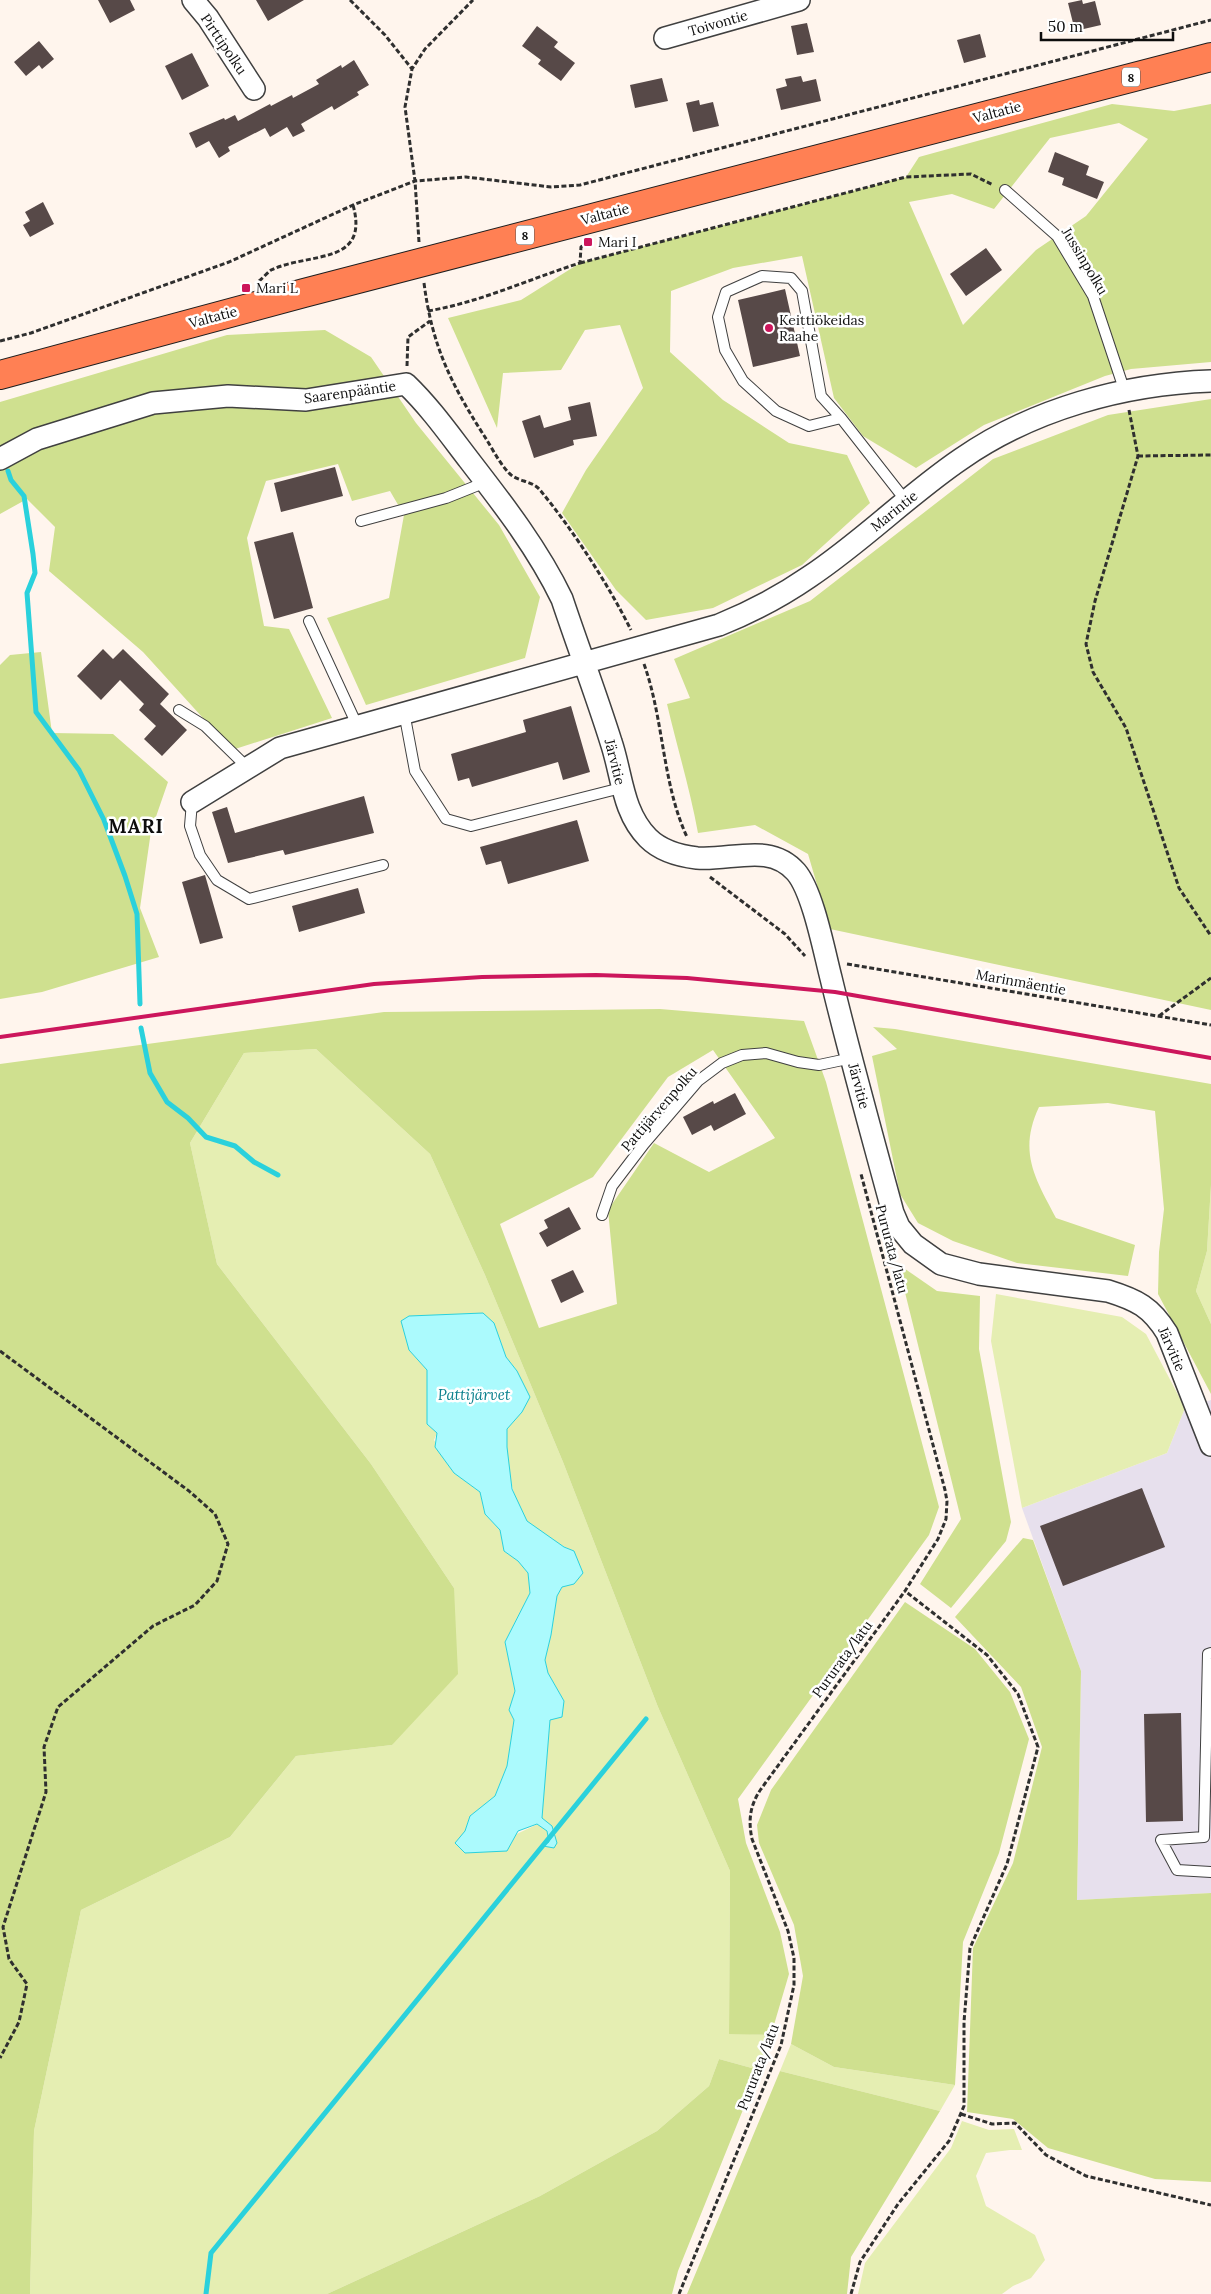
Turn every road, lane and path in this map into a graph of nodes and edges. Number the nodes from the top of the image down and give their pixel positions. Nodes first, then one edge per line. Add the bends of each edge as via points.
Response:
1 (193, 0) edge
2 (350, 0) edge
3 (473, 0) edge
4 (799, 0) edge
5 (1211, 20) edge
6 (665, 38) dead end
7 (1211, 57) edge
8 (412, 69) junction
9 (254, 89) dead end
10 (415, 181) junction
11 (1005, 190) joint
12 (353, 205) junction
13 (588, 242) dead end
14 (419, 243) dead end
15 (580, 263) junction
16 (424, 275) dead end
17 (252, 285) dead end
18 (428, 311) junction
19 (430, 321) junction
20 (0, 341) edge
21 (0, 375) edge
22 (1211, 381) edge
23 (406, 384) junction
24 (1125, 392) junction
25 (841, 418) junction
26 (1211, 455) edge
27 (1138, 456) junction
28 (0, 459) edge
29 (486, 482) junction
30 (906, 501) junction
31 (361, 521) dead end
32 (309, 621) dead end
33 (639, 649) junction
34 (584, 663) junction
35 (179, 710) dead end
36 (404, 712) junction
37 (357, 725) junction
38 (248, 768) junction
39 (621, 788) junction
40 (192, 802) joint
41 (698, 858) junction
42 (383, 865) dead end
43 (1211, 936) edge
44 (817, 960) junction
45 (1211, 978) edge
46 (1158, 1017) junction
47 (1211, 1025) edge
48 (852, 1058) junction
49 (858, 1165) dead end
50 (602, 1215) dead end
51 (0, 1351) edge
52 (1211, 1445) edge
53 (905, 1591) junction
54 (1211, 1652) edge
55 (1211, 1872) edge
56 (0, 2058) edge
57 (961, 2114) junction
58 (1211, 2205) edge
59 (678, 2294) edge
60 (851, 2294) edge

1 - 9 street, Pirttipolku
2 - 8 path via 385,35
3 - 8 path via 424,49
4 - 6 street, Toivontie
5 - 10 path via 580,185 551,187 466,177
7 - 21 highway, Valtatie / 8
8 - 10 path via 405,107
10 - 12 path
10 - 14 path
11 - 15 path via 971,174 906,177
11 - 24 lane, Jussinpolku via 1057,236 1093,296
12 - 17 path via 358,222 355,238 344,249 270,271
12 - 20 path via 229,262 31,333
13 - 15 path via 581,247
15 - 18 path via 501,293
16 - 18 path
18 - 19 path
19 - 23 path via 408,337
19 - 33 path via 449,376 506,470 539,489 606,584
22 - 24 street, Marintie
23 - 28 street, Saarenpääntie via 306,400 228,396 152,403 37,439
23 - 29 street, Saarenpääntie via 423,400
24 - 27 path
24 - 30 street, Marintie via 1022,424 961,459
25 - 25 lane via 821,396 802,291 791,278 762,276 726,292 718,317 725,350 743,381 776,411 809,426
25 - 30 lane
26 - 27 path
27 - 43 path via 1095,601 1086,644 1093,672 1126,728 1179,888
29 - 31 lane via 446,498
29 - 34 street, Saarenpääntie via 541,559
30 - 33 street, Marintie via 810,576 761,606 719,625
32 - 37 lane
33 - 34 street, Marintie
33 - 41 path via 654,693 675,803
34 - 36 street, Marintie
34 - 39 street, Järvitie via 612,744
35 - 38 lane via 205,726
36 - 37 street, Marintie
36 - 39 lane via 416,771 446,819 471,826
37 - 38 street, Marintie via 280,748
38 - 40 street, Marintie
39 - 41 street, Järvitie via 636,822 648,838 664,849
40 - 42 lane via 190,826 200,855 217,880 249,899
41 - 44 path via 712,879
41 - 44 street, Järvitie via 750,854 786,863 805,885
44 - 46 path, Marinmäentie
44 - 48 street, Järvitie
45 - 46 path
46 - 47 path, Marinmäentie
48 - 50 lane, Pattijärvenpolku via 819,1065 766,1053 742,1055 722,1063 698,1081 644,1144 612,1186
48 - 52 street, Järvitie via 893,1213 899,1227 913,1244 941,1264 957,1270 1108,1291 1145,1306 1167,1333
49 - 53 path, Pururata/latu via 947,1501 942,1530
51 - 56 path via 189,1491 216,1514 228,1544 217,1582 196,1605 153,1626 58,1707 44,1747 46,1792 3,1927 9,1958 27,1984 19,2022
53 - 57 path via 987,1655 1018,1694 1038,1747 1006,1864 970,1948 964,2022 964,2106
53 - 59 path, Pururata/latu via 761,1789 752,1808 752,1839 789,1937 794,1958 794,1985 781,2045
54 - 55 lane via 1208,1654 1204,1837 1161,1840 1177,1870
57 - 58 path via 992,2124 1015,2123 1046,2155 1086,2176
57 - 60 path via 949,2140 898,2204 860,2262

